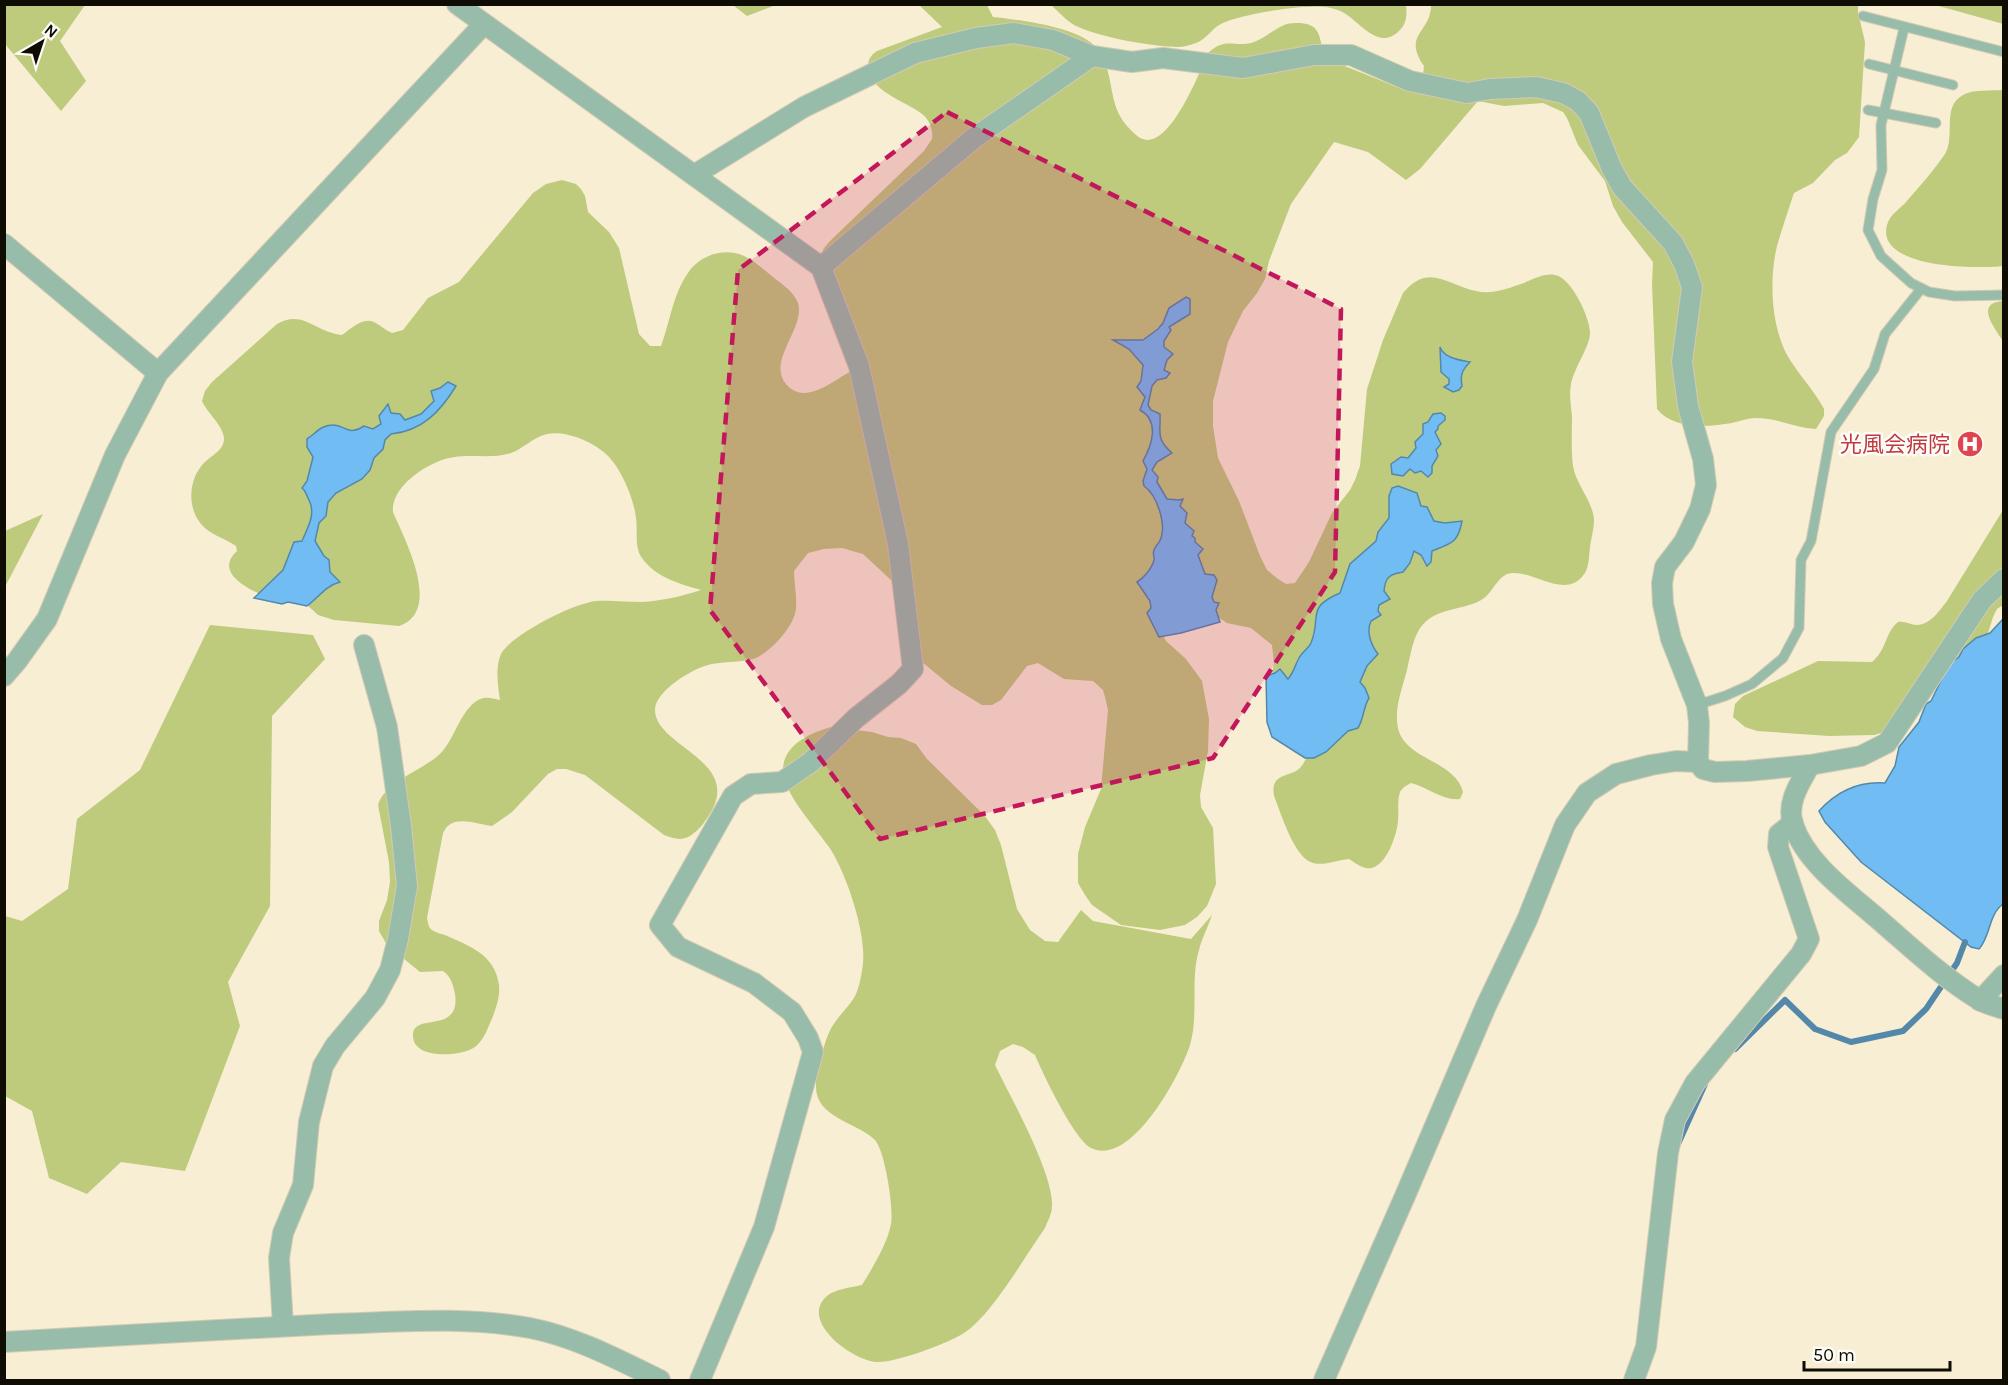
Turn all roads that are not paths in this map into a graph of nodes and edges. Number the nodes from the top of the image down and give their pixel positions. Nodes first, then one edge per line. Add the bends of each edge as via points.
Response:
1 (457, 4) edge
2 (1863, 16) dead end
3 (484, 24) junction
4 (1904, 28) junction
5 (2004, 52) edge
6 (1092, 56) junction
7 (1869, 64) dead end
8 (1894, 70) junction
9 (1953, 85) dead end
10 (1868, 110) dead end
11 (1884, 113) junction
12 (1936, 123) dead end
13 (694, 175) junction
14 (9, 254) edge
15 (821, 267) junction
16 (1921, 289) junction
17 (2004, 295) edge
18 (158, 373) junction
19 (2004, 579) edge
20 (364, 645) dead end
21 (4, 676) edge
22 (1696, 705) junction
23 (1698, 762) junction
24 (1810, 765) junction
25 (1792, 823) junction
26 (2004, 975) edge
27 (1980, 1001) junction
28 (2004, 1010) edge
29 (283, 1326) junction
30 (4, 1342) edge
31 (660, 1380) edge
32 (700, 1380) edge
33 (1324, 1380) edge
34 (1634, 1380) edge

1 - 3 street
2 - 4 lane
3 - 13 street
3 - 18 street
4 - 5 lane
4 - 8 lane
6 - 13 street via 1053,40 1014,33 915,53 804,107
6 - 15 street via 974,138
6 - 22 street via 1132,62 1163,58 1243,68 1314,55 1351,55 1410,81 1467,93 1536,87 1578,101 1589,113 1622,187 1673,243 1692,287 1682,362 1706,485 1700,509 1665,567 1662,583 1671,639
7 - 8 lane
8 - 9 lane
8 - 11 lane
10 - 11 lane
11 - 12 lane
11 - 16 lane via 1882,170 1869,230 1881,256
13 - 15 street
14 - 18 street
15 - 32 street via 862,378 898,544 913,669 810,762 782,782 751,784 733,796 660,925 678,947 754,983 792,1012 813,1052 764,1227
16 - 17 lane via 1955,296
16 - 22 lane via 1886,334 1874,369 1831,432 1811,541 1801,560 1799,628 1783,658 1752,684
18 - 21 street via 115,455 47,619
19 - 24 street via 1982,600 1887,743 1861,756
20 - 29 street via 387,727 407,886 390,970 375,998 323,1066 309,1122 303,1185 283,1233 279,1258
22 - 23 street
23 - 24 street via 1703,769 1714,772
23 - 33 street via 1676,761 1616,774 1587,794 1565,825
24 - 25 street via 1792,803
25 - 27 street via 1801,842 1824,871 1938,970
25 - 34 street via 1779,834 1778,847 1809,939 1801,954 1695,1083 1675,1120 1646,1347
26 - 27 street
27 - 28 street
29 - 30 street
29 - 31 street via 486,1322 580,1344

